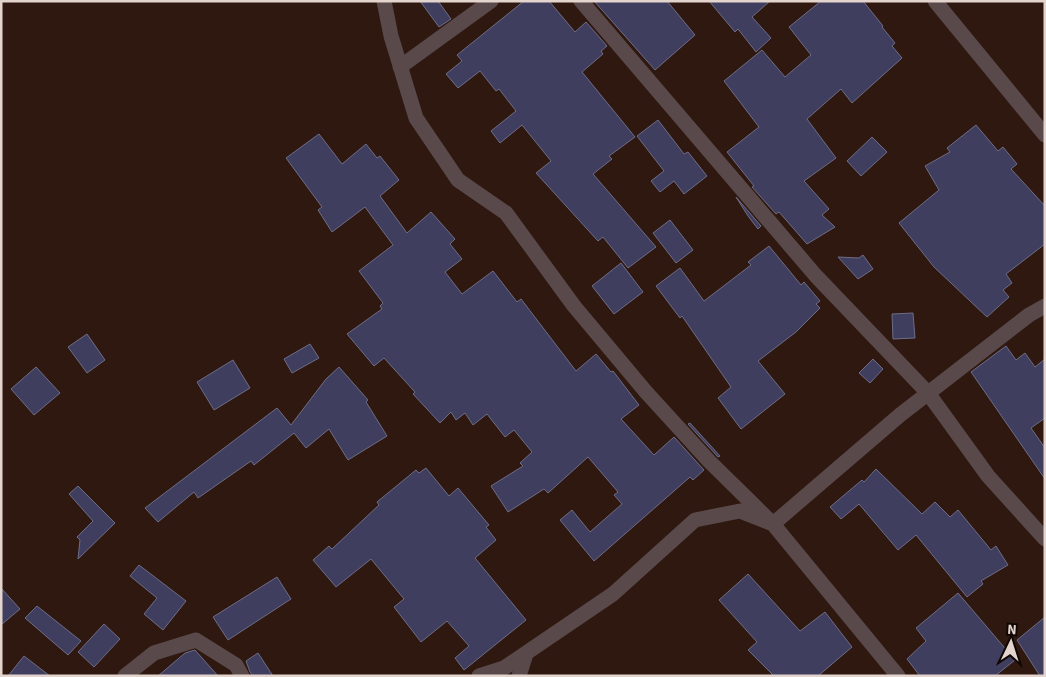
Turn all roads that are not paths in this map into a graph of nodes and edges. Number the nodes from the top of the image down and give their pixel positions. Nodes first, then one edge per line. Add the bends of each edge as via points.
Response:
1 (384, 1) edge
2 (490, 1) edge
3 (581, 1) edge
4 (935, 1) edge
5 (400, 67) junction
6 (1045, 135) edge
7 (1045, 306) edge
8 (928, 393) junction
9 (773, 524) junction
10 (1045, 540) edge
11 (526, 654) junction
12 (125, 676) edge
13 (242, 676) edge
14 (479, 676) edge
15 (519, 676) edge
16 (898, 676) edge

1 - 5 street
2 - 5 street
3 - 8 street via 816,276
4 - 6 street
5 - 9 street via 416,118 458,180 506,213 574,306 646,392
7 - 8 street
8 - 9 street
8 - 10 street via 988,476
9 - 11 street via 740,511 695,520 613,594
9 - 16 street
11 - 14 street via 504,668
11 - 15 street
12 - 13 street via 154,653 196,640 236,665

